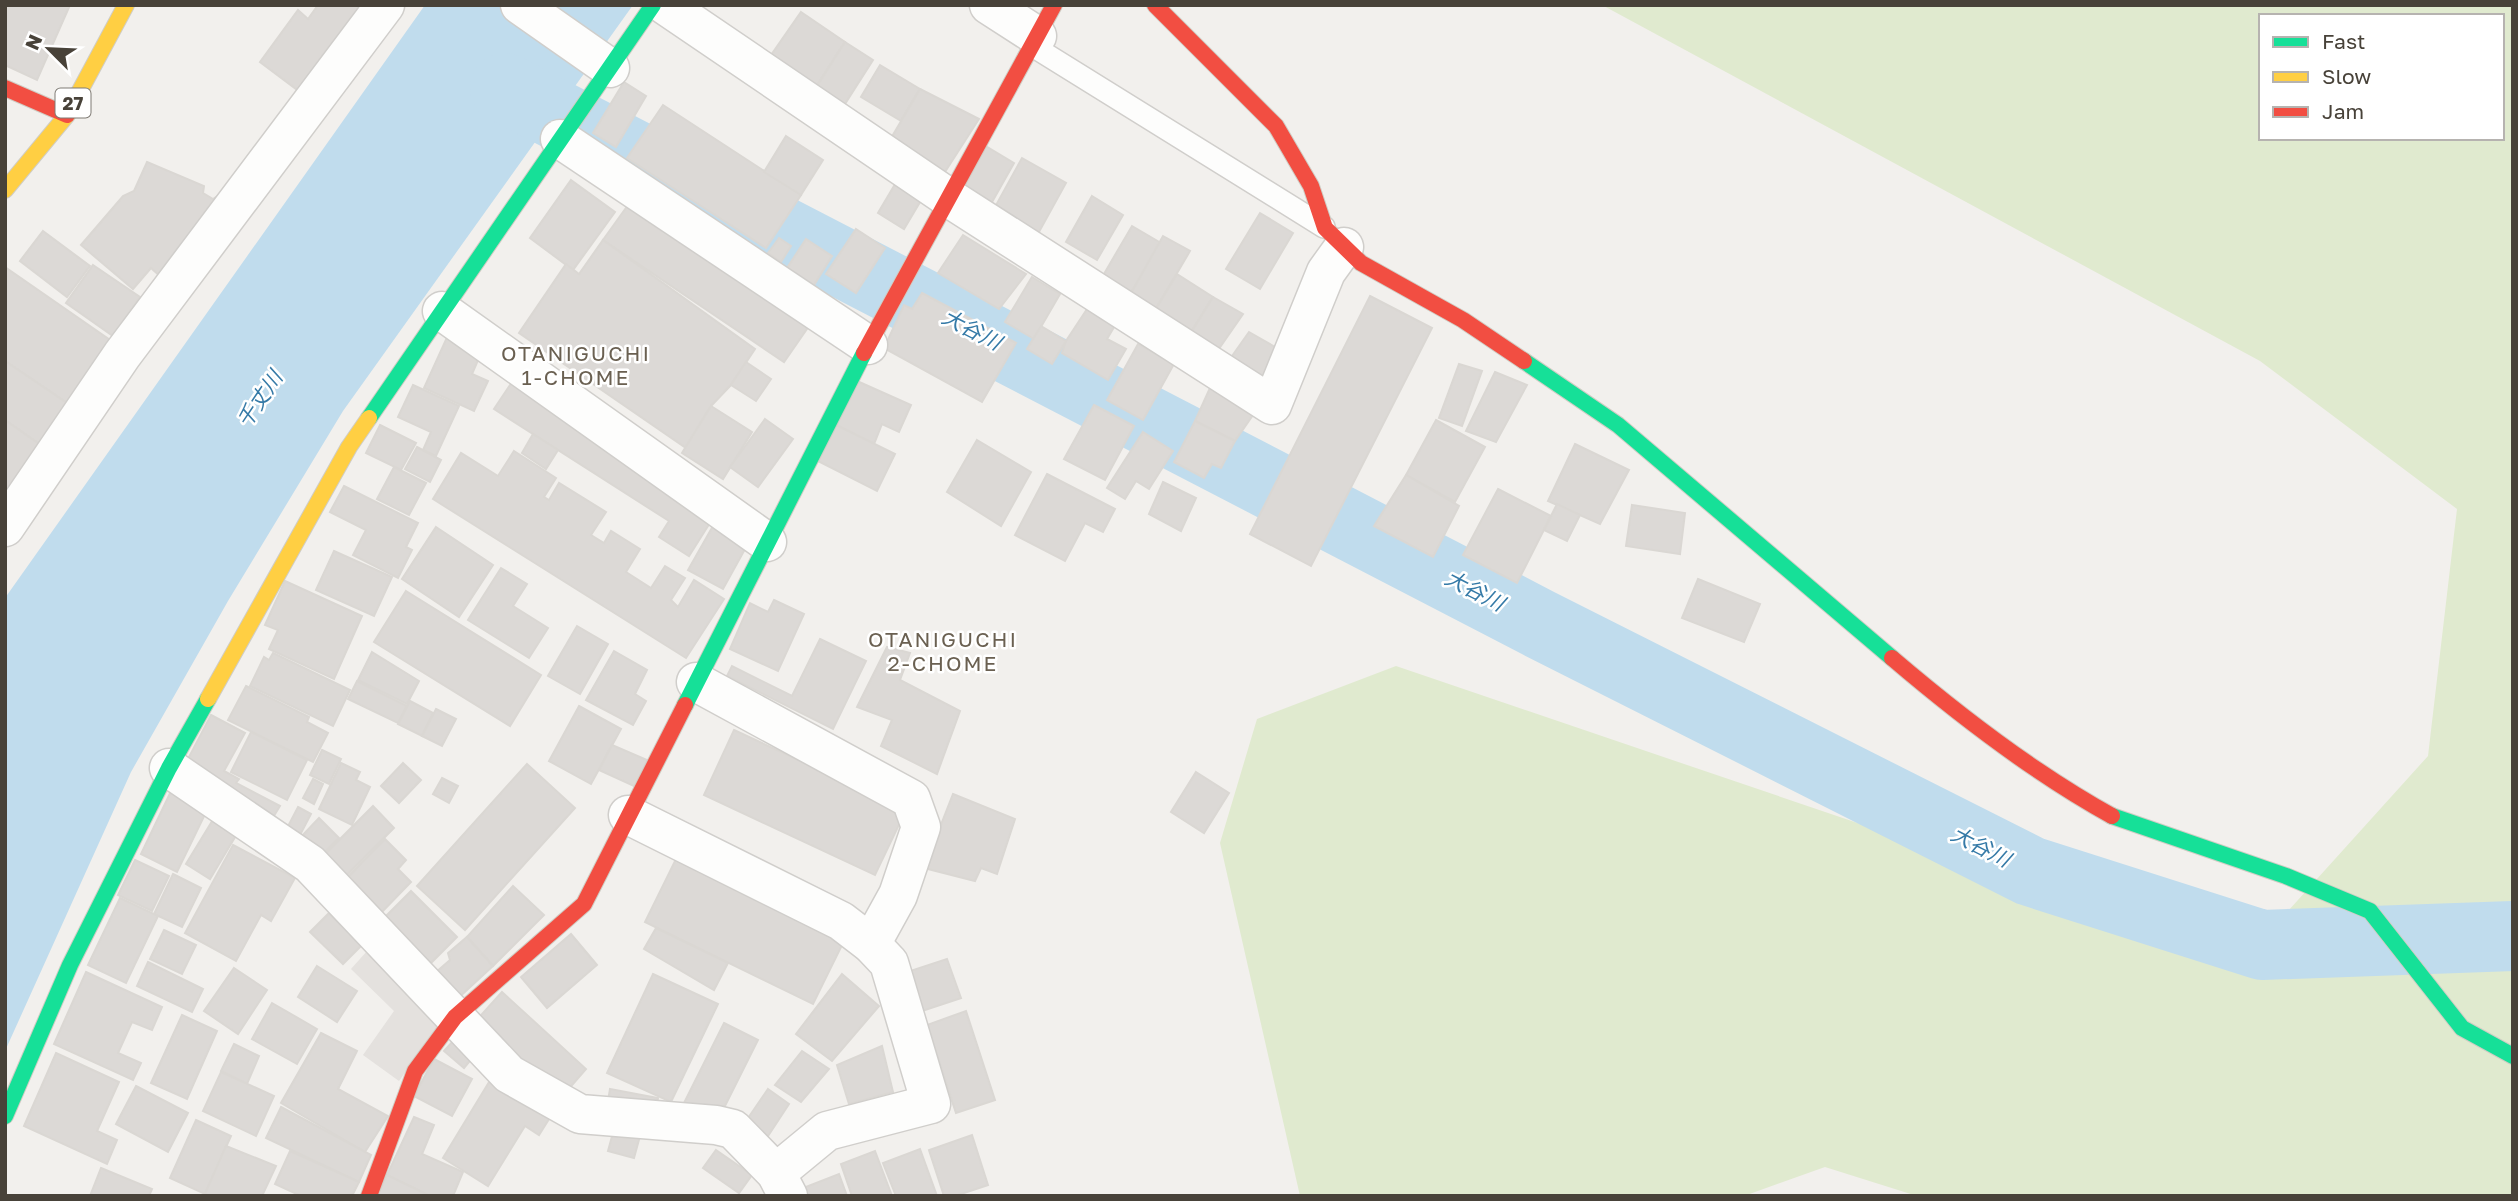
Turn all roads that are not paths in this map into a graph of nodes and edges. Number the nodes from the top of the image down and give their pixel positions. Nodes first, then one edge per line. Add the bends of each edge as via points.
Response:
1 (126, 5) edge
2 (385, 5) edge
3 (520, 5) edge
4 (653, 5) edge
5 (666, 5) edge
6 (989, 5) edge
7 (1155, 5) edge
8 (1041, 29) edge
9 (604, 64) junction
10 (5, 88) edge
11 (67, 115) junction
12 (559, 139) junction
13 (5, 190) edge
14 (948, 198) junction
15 (1335, 237) junction
16 (442, 311) junction
17 (868, 345) junction
18 (5, 527) edge
19 (767, 542) junction
20 (696, 682) junction
21 (170, 768) junction
22 (628, 816) junction
23 (871, 944) junction
24 (455, 1017) junction
25 (2513, 1056) edge
26 (5, 1116) edge
27 (782, 1184) edge
28 (369, 1196) edge

1 - 11 street, 27
2 - 18 street via 130,344
3 - 9 street
4 - 9 street
5 - 14 street
6 - 8 street
7 - 15 street via 1276,126
8 - 14 street
8 - 15 lane
9 - 12 street
10 - 11 street
11 - 13 street, 27
12 - 16 street
12 - 17 street
14 - 15 street via 1272,405 1326,272
14 - 17 street
15 - 25 street via 1361,263 1463,320 1618,425 1934,694 2038,769 2111,816 2286,876 2370,911 2462,1028
16 - 19 street
16 - 21 street via 349,447
17 - 19 street
19 - 20 street
20 - 22 street
20 - 23 street via 911,799 921,827 898,895
21 - 24 street via 310,864
21 - 26 street via 70,965
22 - 23 street via 841,921
22 - 24 street via 583,904
23 - 27 street via 889,964 931,1104 827,1131
24 - 27 street via 509,1074 580,1114 733,1129
24 - 28 street via 415,1071

